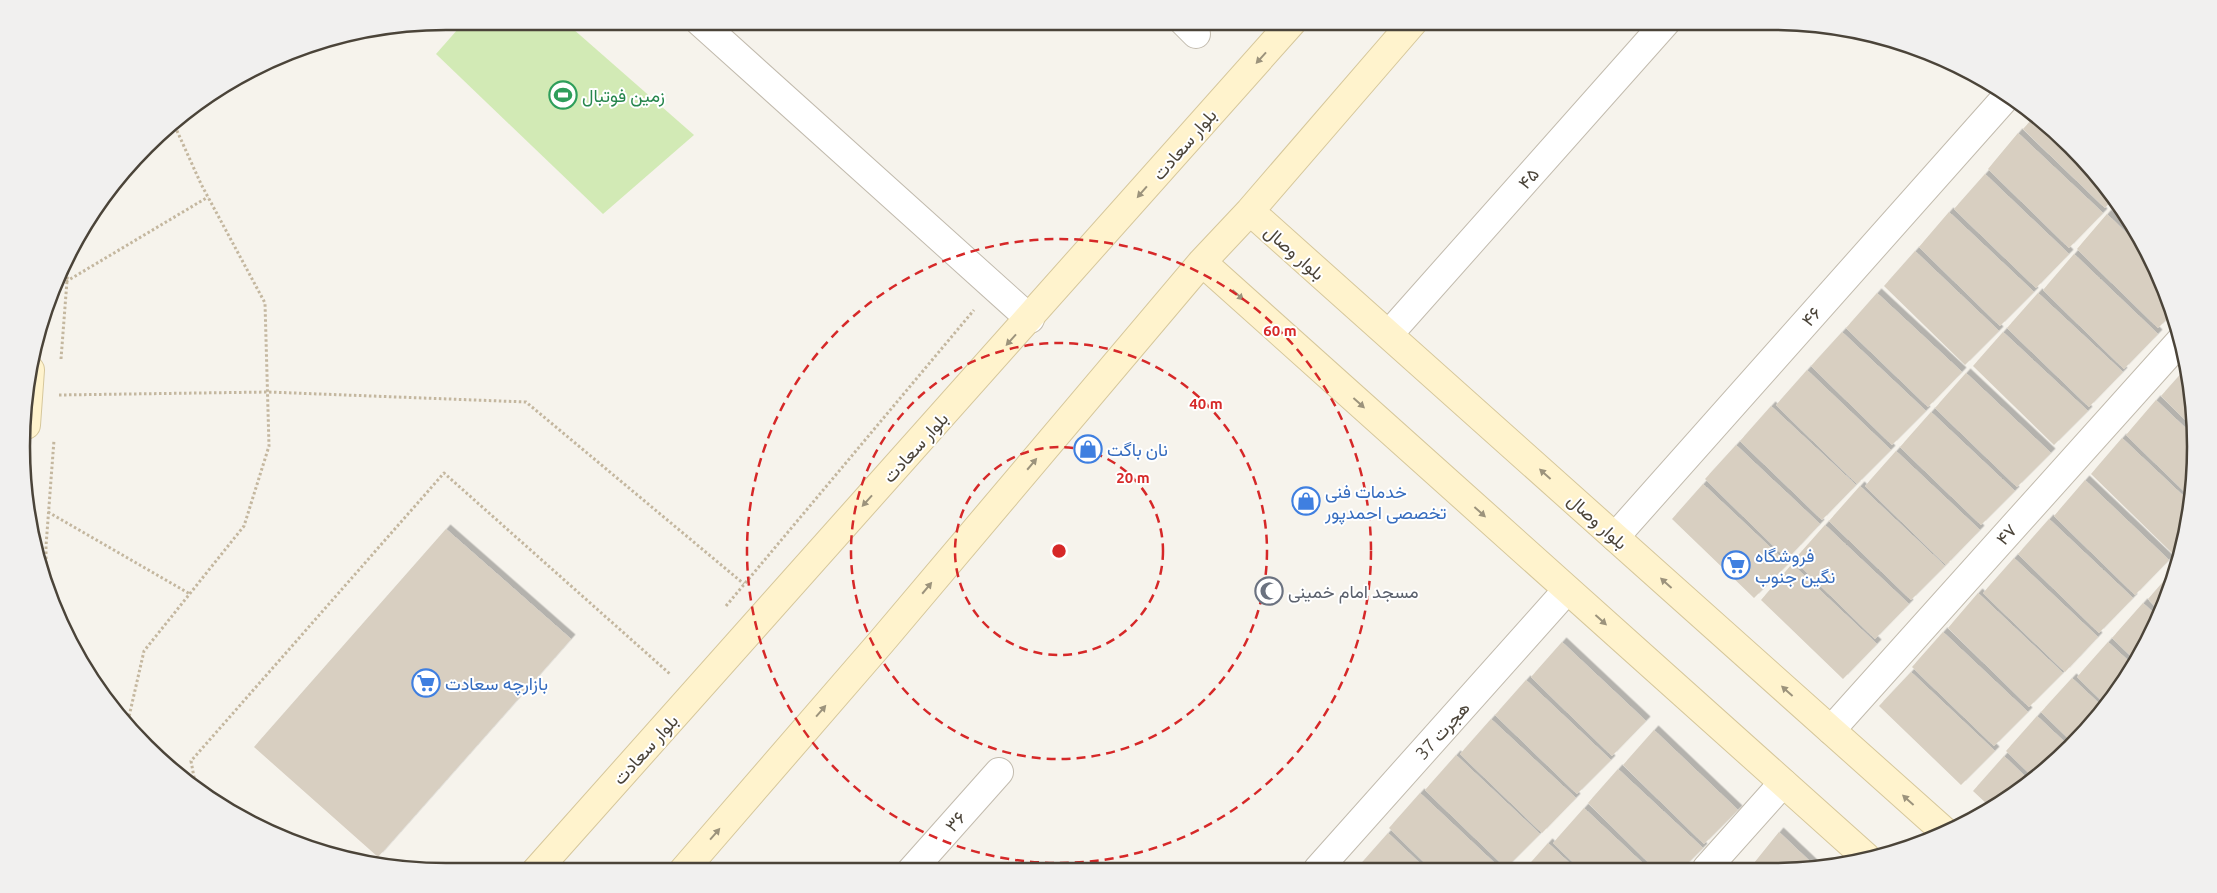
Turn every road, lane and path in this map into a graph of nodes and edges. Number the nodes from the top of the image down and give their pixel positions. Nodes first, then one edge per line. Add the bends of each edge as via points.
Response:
1 (709, 30) edge
2 (1285, 30) edge
3 (1406, 30) edge
4 (1658, 30) edge
5 (2003, 101) edge
6 (176, 129) edge
7 (208, 197) junction
8 (1250, 211) junction
9 (1202, 262) junction
10 (64, 281) edge
11 (994, 286) junction
12 (1030, 319) junction
13 (1389, 334) junction
14 (2175, 347) edge
15 (35, 382) edge
16 (268, 392) junction
17 (48, 512) dead end
18 (1615, 537) junction
19 (744, 584) junction
20 (1567, 590) junction
21 (190, 594) junction
22 (725, 607) dead end
23 (772, 607) junction
24 (677, 667) dead end
25 (129, 716) edge
26 (1831, 730) junction
27 (999, 772) dead end
28 (194, 778) edge
29 (1783, 784) junction
30 (1939, 827) edge
31 (1860, 853) edge
32 (543, 863) edge
33 (690, 863) edge
34 (917, 863) edge
35 (1323, 863) edge
36 (1712, 863) edge

1 - 11 street
2 -> 12 main road, بلوار سعادت
3 - 8 main road
4 - 13 street, ۴۵
5 - 18 street, ۴۶
6 - 7 path
7 - 10 path
7 - 16 path via 265,303
8 - 9 main road
8 - 13 main road, بلوار وصال
9 -> 20 main road
33 -> 9 main road
11 - 12 street
11 - 19 path
12 -> 23 main road, بلوار سعادت
18 -> 13 main road, بلوار وصال
14 - 26 street, ۴۷
15 - 16 path
16 - 19 path via 526,402
16 - 21 path via 269,446 244,526
17 - 21 path
26 -> 18 main road, بلوار وصال
19 - 22 path
19 - 23 path
20 -> 29 main road
20 - 35 street, هجرت 37
21 - 25 path via 144,651
23 - 32 main road, بلوار سعادت
24 - 28 path via 671,674 444,473 191,761
30 -> 26 main road, بلوار وصال
27 - 34 street, ۳۶
29 - 31 main road
29 - 36 street

